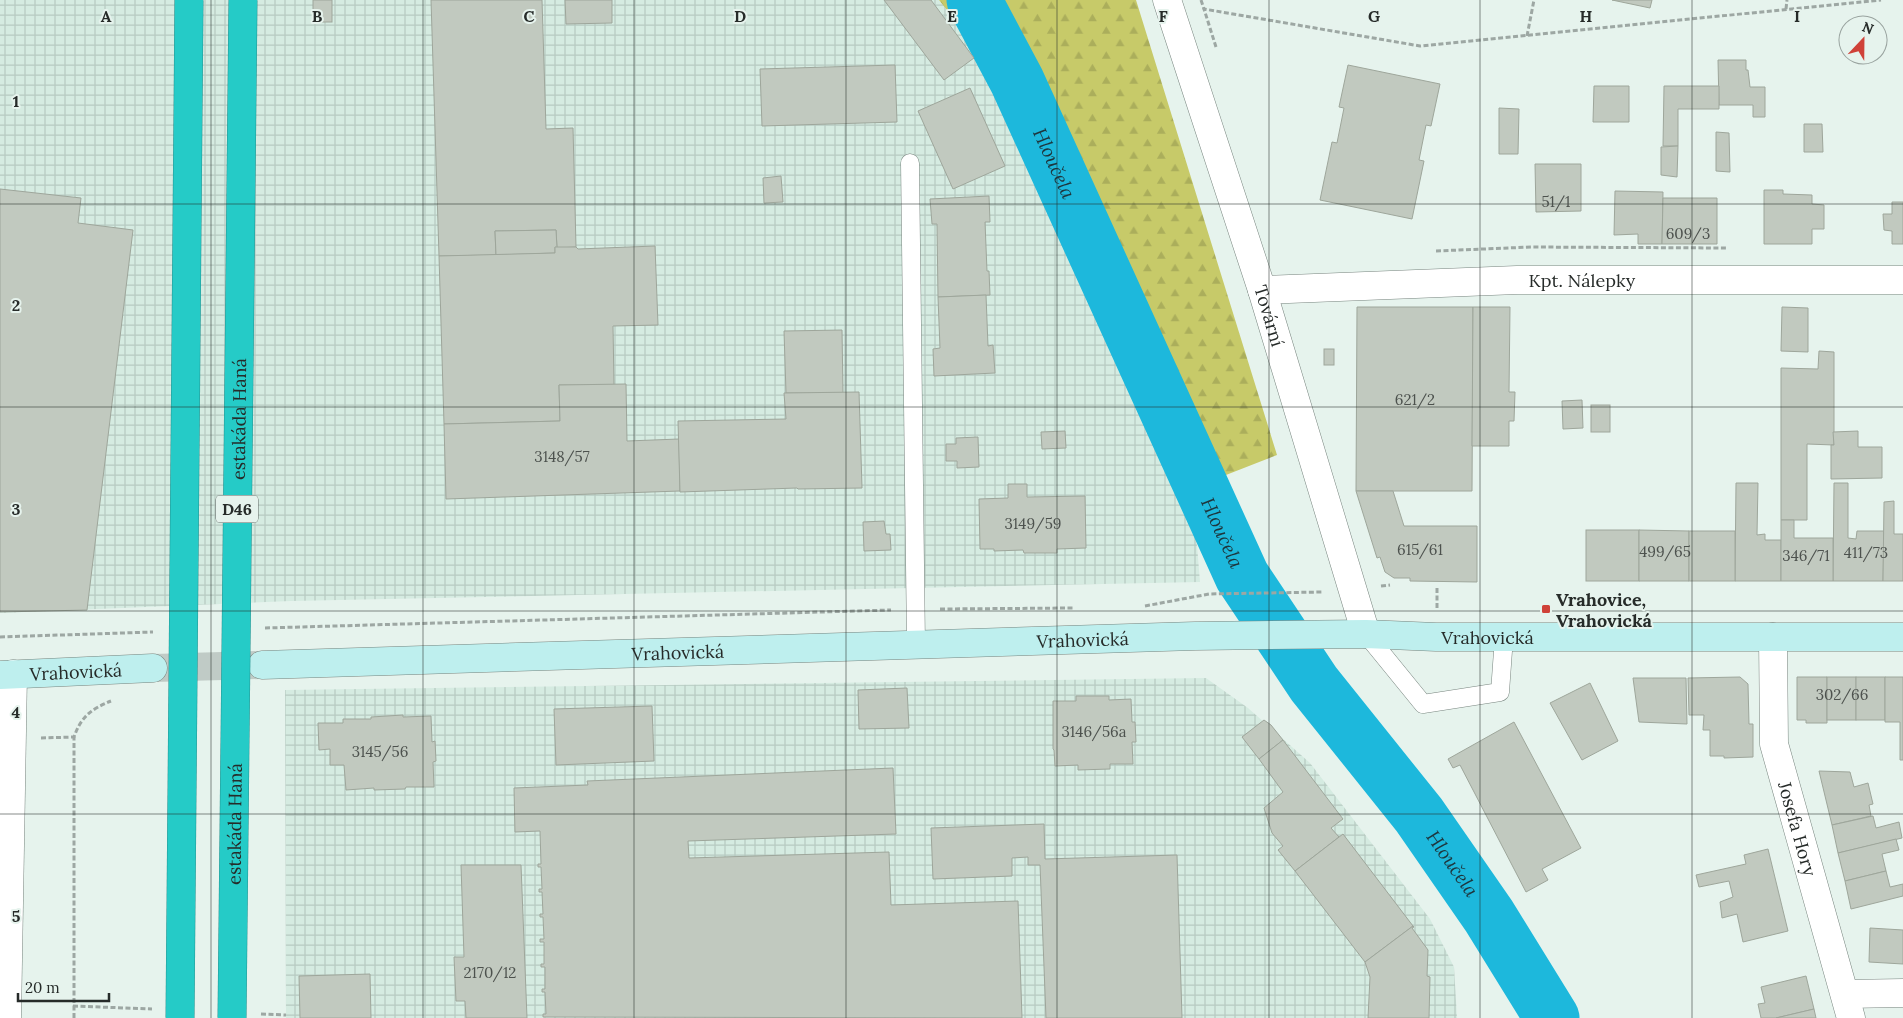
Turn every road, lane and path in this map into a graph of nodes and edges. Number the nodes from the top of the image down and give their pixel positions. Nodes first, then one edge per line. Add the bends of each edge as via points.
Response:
1 (189, 0) edge
2 (243, 0) edge
3 (1167, 0) edge
4 (1201, 0) edge
5 (1534, 0) edge
6 (1787, 0) edge
7 (1881, 0) edge
8 (1204, 9) junction
9 (1786, 9) junction
10 (1527, 36) junction
11 (1218, 55) dead end
12 (910, 163) dead end
13 (1903, 280) edge
14 (1262, 290) junction
15 (1309, 593) dead end
16 (1140, 607) dead end
17 (1081, 608) dead end
18 (916, 609) junction
19 (262, 628) dead end
20 (153, 632) dead end
21 (1366, 634) junction
22 (1504, 637) junction
23 (1773, 637) junction
24 (1903, 637) edge
25 (0, 638) edge
26 (916, 645) junction
27 (262, 665) tunnel mouth
28 (153, 668) tunnel mouth
29 (6, 674) edge
30 (74, 737) dead end
31 (4, 868) edge
32 (1903, 994) edge
33 (1848, 1006) edge
34 (7, 1018) edge
35 (74, 1018) edge
36 (180, 1018) edge
37 (232, 1018) edge

1 - 36 highway, bridge
2 - 37 highway, estakáda Haná / D46, bridge
3 - 14 street, Tovární
4 - 8 path
5 - 10 path
6 - 9 path
7 - 9 path
8 - 10 path via 1420,46
8 - 11 path
9 - 10 path
12 - 18 lane
13 - 14 street, Kpt. Nálepky via 1517,280
14 - 21 street, Tovární
15 - 16 path via 1209,594
17 - 18 path
18 - 19 path
18 - 26 lane
20 - 25 path
21 - 22 street, Vrahovická
21 - 22 lane via 1423,704 1500,692
21 - 26 street, Vrahovická
22 - 23 street, Vrahovická
23 - 24 street, Vrahovická
23 - 33 street, Josefa Hory via 1774,744
26 - 27 street, Vrahovická
28 - 29 street, Vrahovická
29 - 31 street
30 - 35 path
31 - 34 street
32 - 33 street

